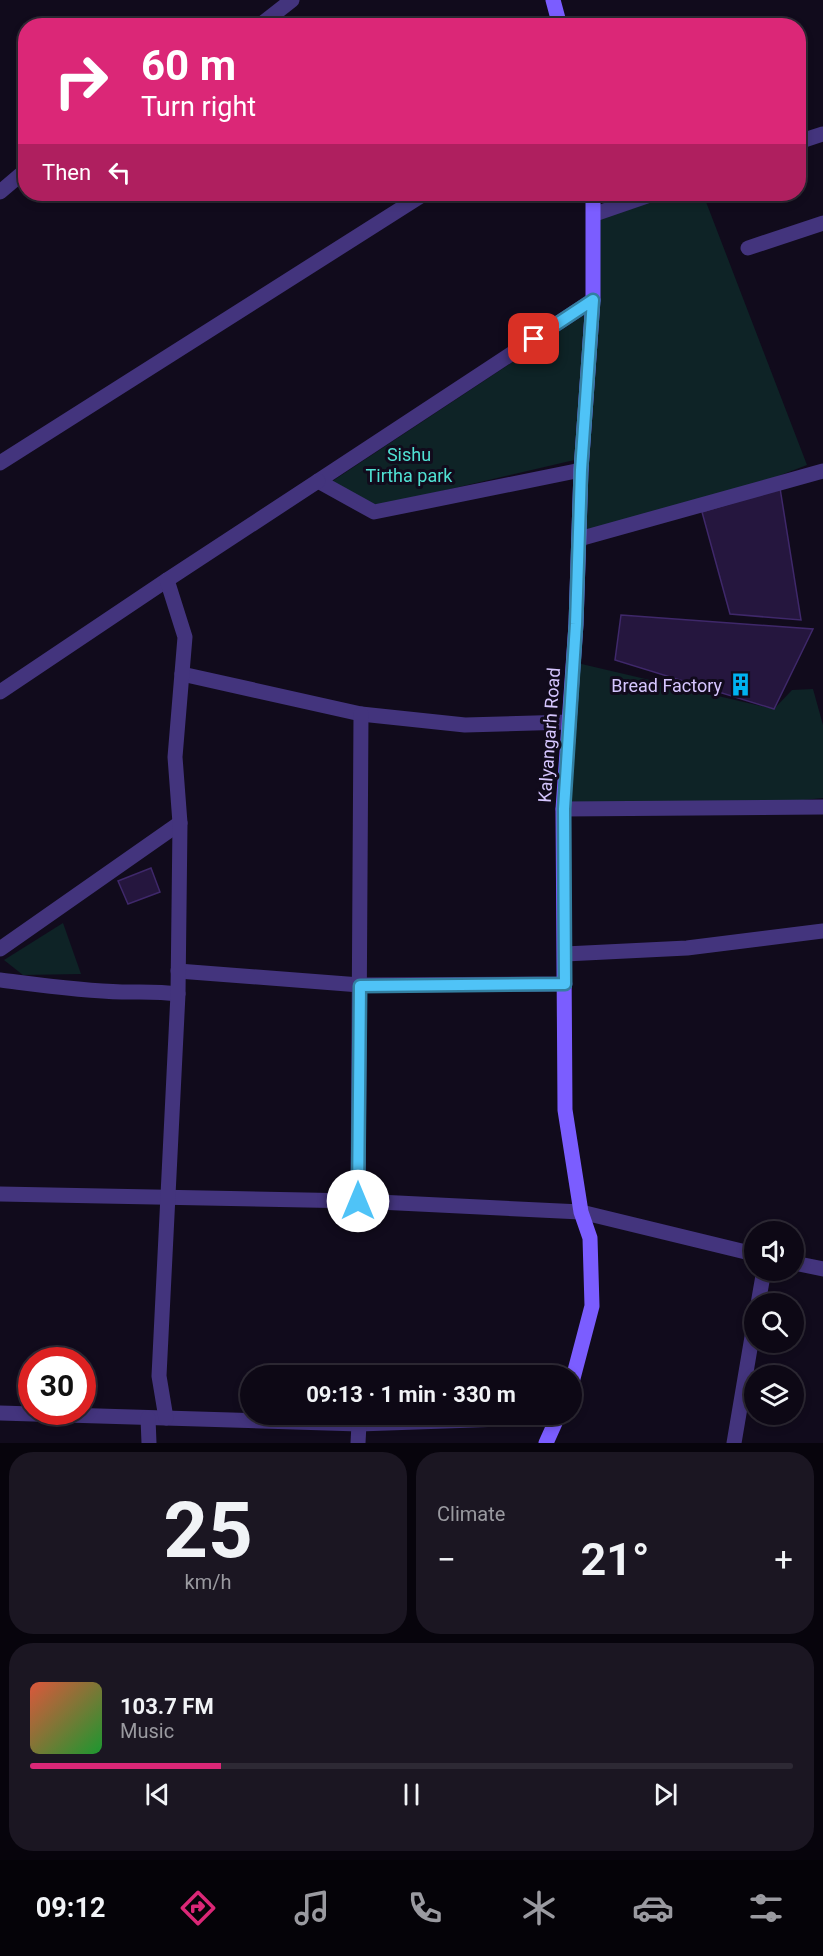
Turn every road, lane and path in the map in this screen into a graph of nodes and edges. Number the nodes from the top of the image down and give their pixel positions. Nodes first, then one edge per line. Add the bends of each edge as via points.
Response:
1 (292, 0) edge
2 (553, 0) edge
3 (269, 18) edge
4 (559, 18) edge
5 (823, 134) edge
6 (806, 139) edge
7 (18, 177) edge
8 (0, 192) edge
9 (413, 201) edge
10 (594, 201) edge
11 (633, 201) edge
12 (595, 214) junction
13 (823, 223) edge
14 (748, 248) dead end
15 (593, 300) junction
16 (0, 463) edge
17 (581, 470) junction
18 (823, 471) edge
19 (318, 481) junction
20 (579, 539) junction
21 (167, 580) junction
22 (182, 674) junction
23 (0, 692) edge
24 (360, 714) junction
25 (569, 722) junction
26 (823, 807) edge
27 (564, 809) junction
28 (180, 823) junction
29 (823, 930) edge
30 (0, 949) edge
31 (565, 954) junction
32 (178, 972) junction
33 (0, 980) edge
34 (565, 984) junction
35 (360, 986) junction
36 (178, 994) junction
37 (0, 1194) edge
38 (168, 1197) junction
39 (358, 1201) junction
40 (581, 1212) junction
41 (744, 1252) edge
42 (804, 1265) edge
43 (823, 1269) edge
44 (749, 1353) edge
45 (576, 1365) edge
46 (0, 1413) edge
47 (148, 1418) junction
48 (166, 1418) junction
49 (240, 1420) edge
50 (359, 1425) edge
51 (554, 1425) edge
52 (149, 1443) edge
53 (358, 1443) edge
54 (546, 1443) edge
55 (734, 1443) edge

1 - 3 street
2 - 4 main road
5 - 6 street
7 - 8 street
9 - 16 street
10 - 12 main road, Kalyangarh Road
11 - 12 street
12 - 15 main road, Kalyangarh Road
13 - 14 street
15 - 17 main road, Kalyangarh Road
15 - 19 street
17 - 19 street via 374,512
17 - 20 main road, Kalyangarh Road
18 - 20 street
19 - 21 street
20 - 25 main road, Kalyangarh Road
21 - 22 street via 185,637
21 - 23 street
22 - 24 street
22 - 28 street via 175,757
24 - 25 street via 465,725
24 - 35 street
25 - 27 main road, Kalyangarh Road
26 - 27 street
27 - 31 main road, Kalyangarh Road
28 - 30 street
28 - 32 street
29 - 31 street via 687,948
31 - 34 main road, Kalyangarh Road
32 - 35 street
32 - 36 street
33 - 36 street
34 - 35 street
34 - 40 main road, Kalyangarh Road via 565,1110
35 - 39 street
36 - 38 street
37 - 38 street
38 - 39 street
38 - 48 street via 159,1376
39 - 40 street
40 - 41 street
40 - 45 main road, Kalyangarh Road via 590,1239 592,1306
42 - 43 street
44 - 55 street
46 - 47 street
47 - 48 street
47 - 52 street
48 - 49 street
50 - 53 street
51 - 54 main road

